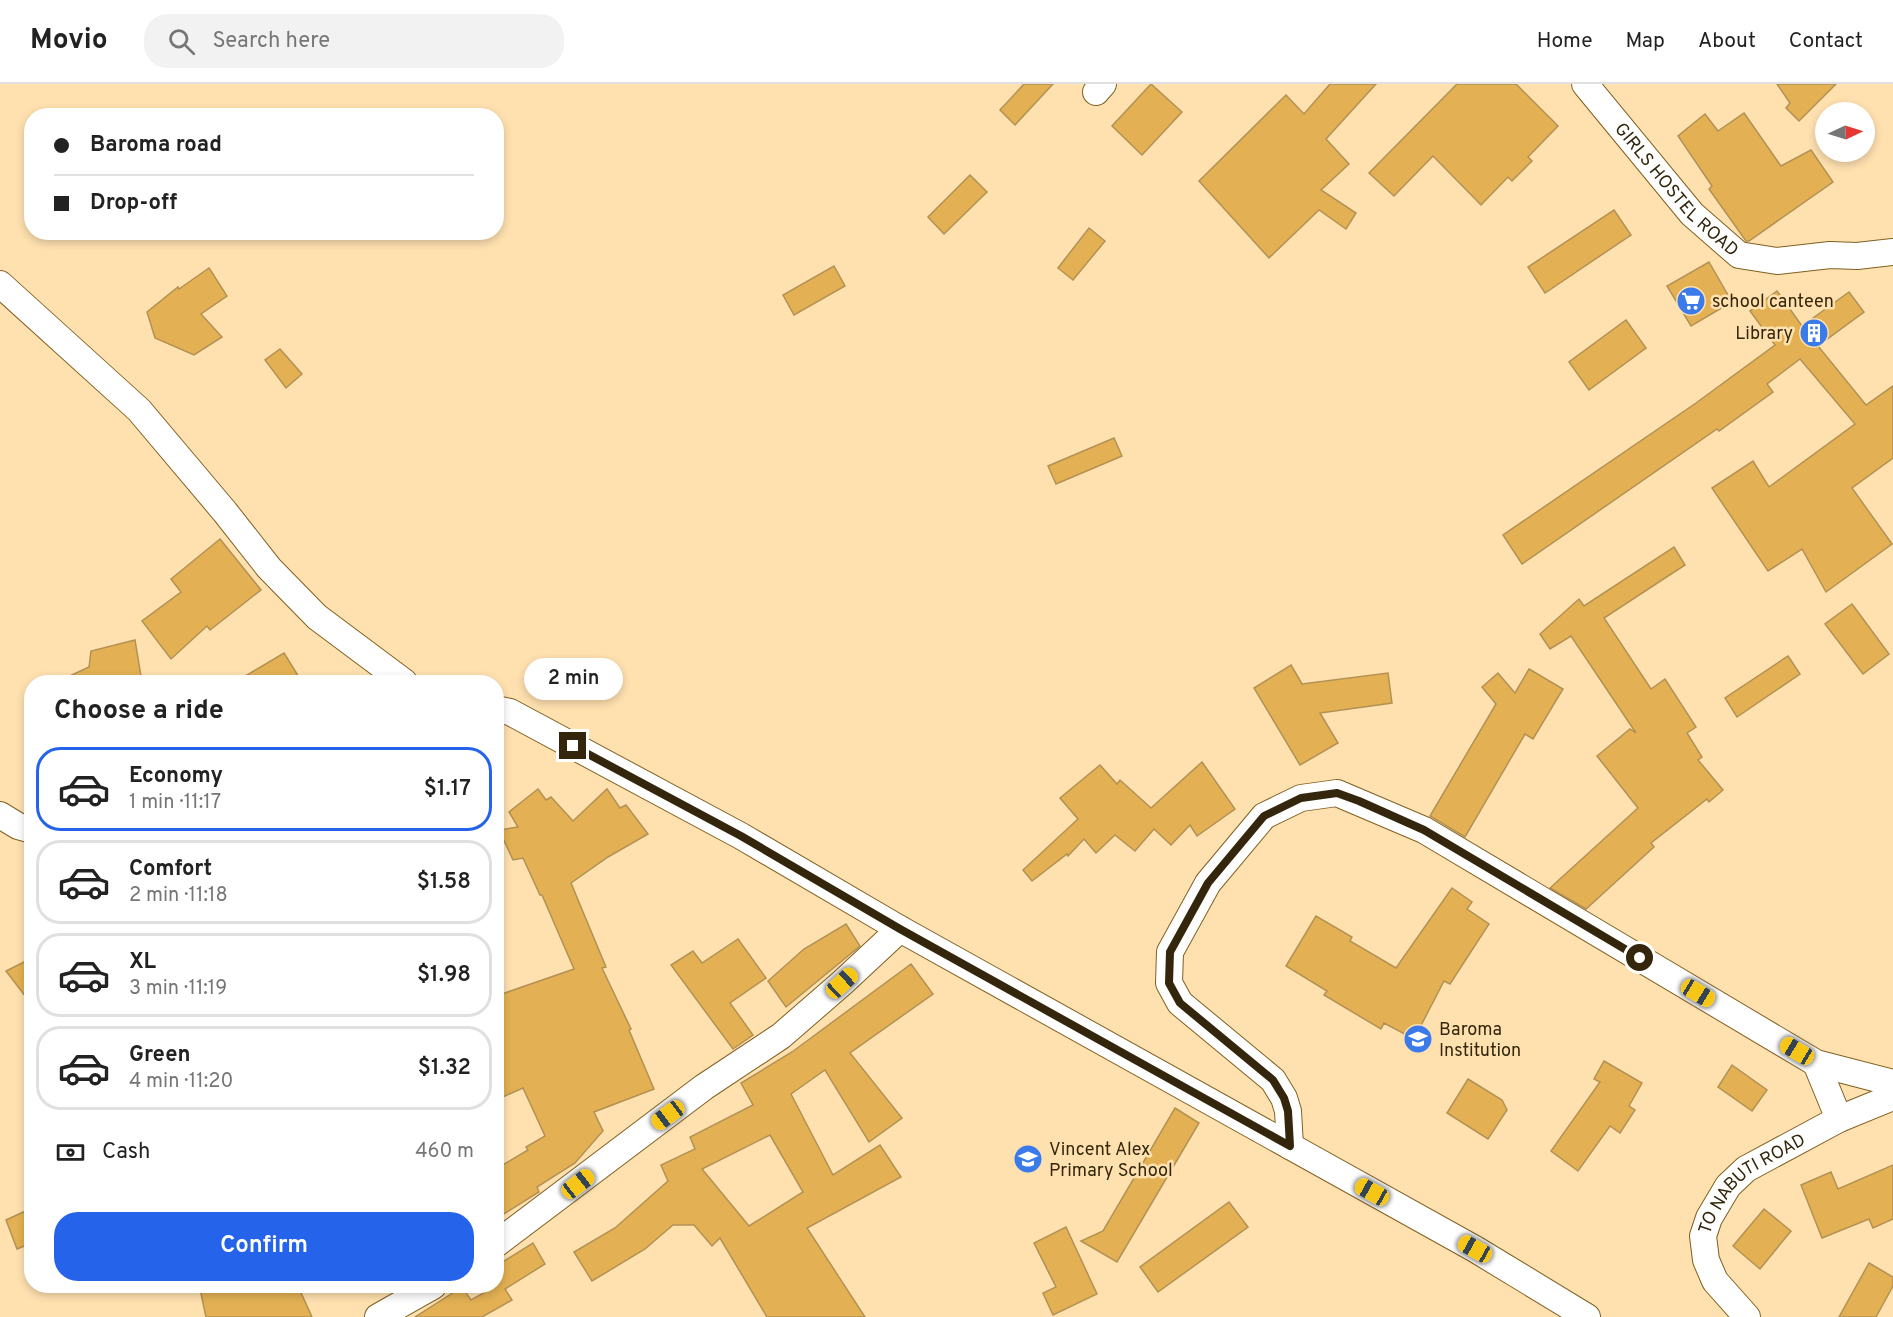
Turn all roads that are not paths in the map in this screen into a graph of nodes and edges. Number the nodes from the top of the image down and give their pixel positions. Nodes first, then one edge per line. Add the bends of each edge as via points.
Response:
1 (1585, 84) edge
2 (1893, 252) edge
3 (0, 284) edge
4 (395, 675) edge
5 (504, 711) edge
6 (0, 814) edge
7 (24, 828) edge
8 (900, 929) junction
9 (1816, 1063) junction
10 (1893, 1083) edge
11 (1893, 1097) edge
12 (1839, 1119) junction
13 (1290, 1146) junction
14 (504, 1238) edge
15 (423, 1293) edge
16 (395, 1313) edge
17 (1587, 1317) edge
18 (1747, 1317) edge

1 - 2 street, GIRLS HOSTEL ROAD via 1692,214 1739,255 1777,261
3 - 4 street via 139,410 269,568 317,617
5 - 8 street via 741,836
6 - 7 street
8 - 13 street
8 - 14 street via 781,1036 704,1087
9 - 10 street
9 - 12 street
9 - 13 street via 1424,830 1337,793 1301,798 1264,816 1208,883 1170,952 1169,983 1180,1003 1273,1080 1288,1111
11 - 12 street, TO NABUTI ROAD
12 - 18 street, TO NABUTI ROAD via 1746,1168 1728,1186 1709,1218 1703,1236 1706,1260 1715,1281
13 - 17 street via 1475,1249
15 - 16 street

